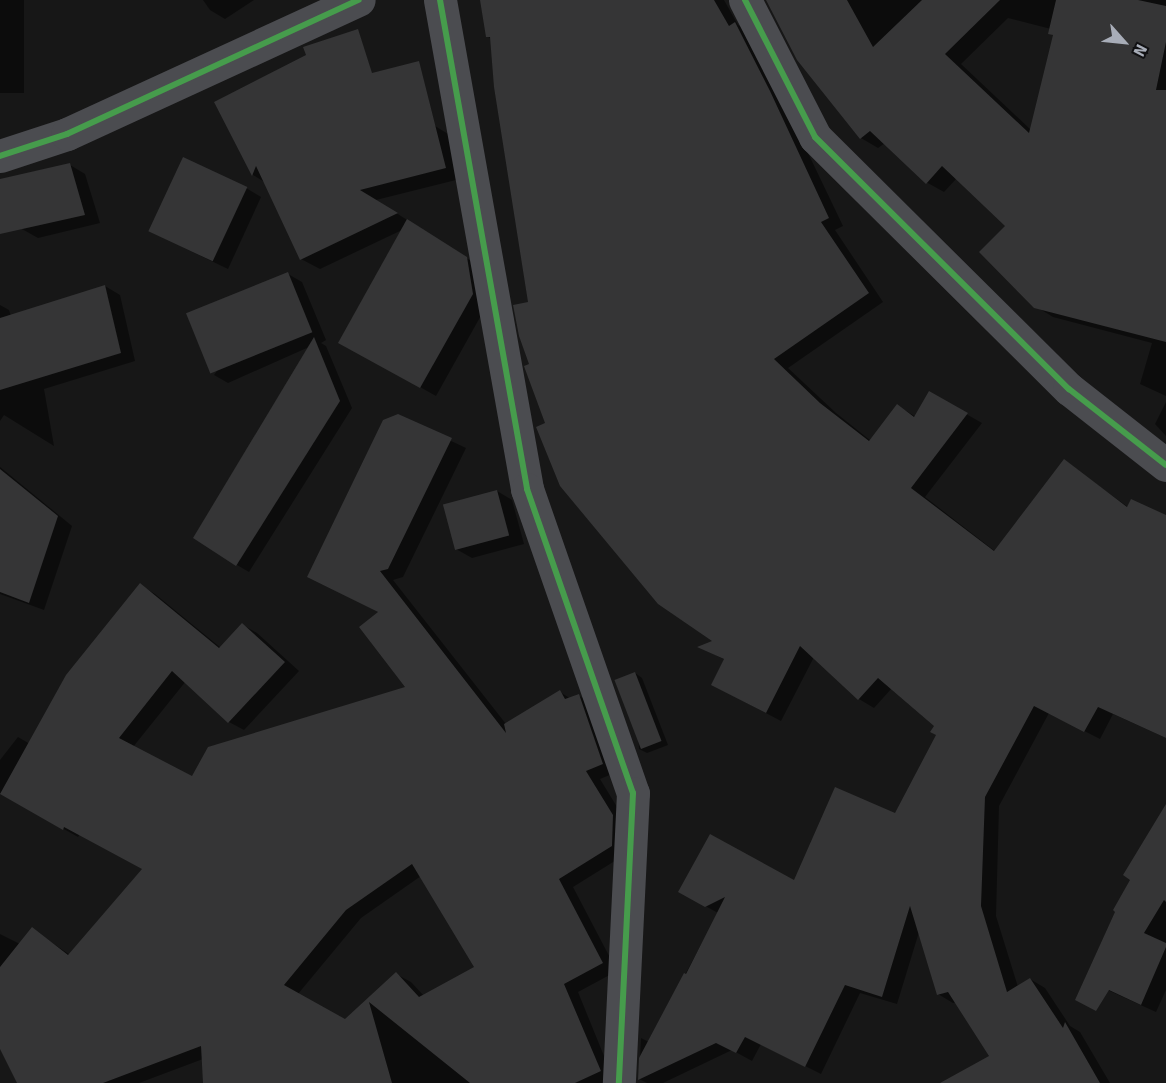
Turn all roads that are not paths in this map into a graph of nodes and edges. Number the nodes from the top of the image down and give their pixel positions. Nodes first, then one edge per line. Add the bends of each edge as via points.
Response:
1 (359, 0) edge
2 (440, 0) edge
3 (745, 0) edge
4 (0, 156) edge
5 (1166, 465) edge
6 (619, 1083) edge

1 - 4 street via 67,134
2 - 6 street via 527,489 633,793
3 - 5 street via 815,137 1069,389

